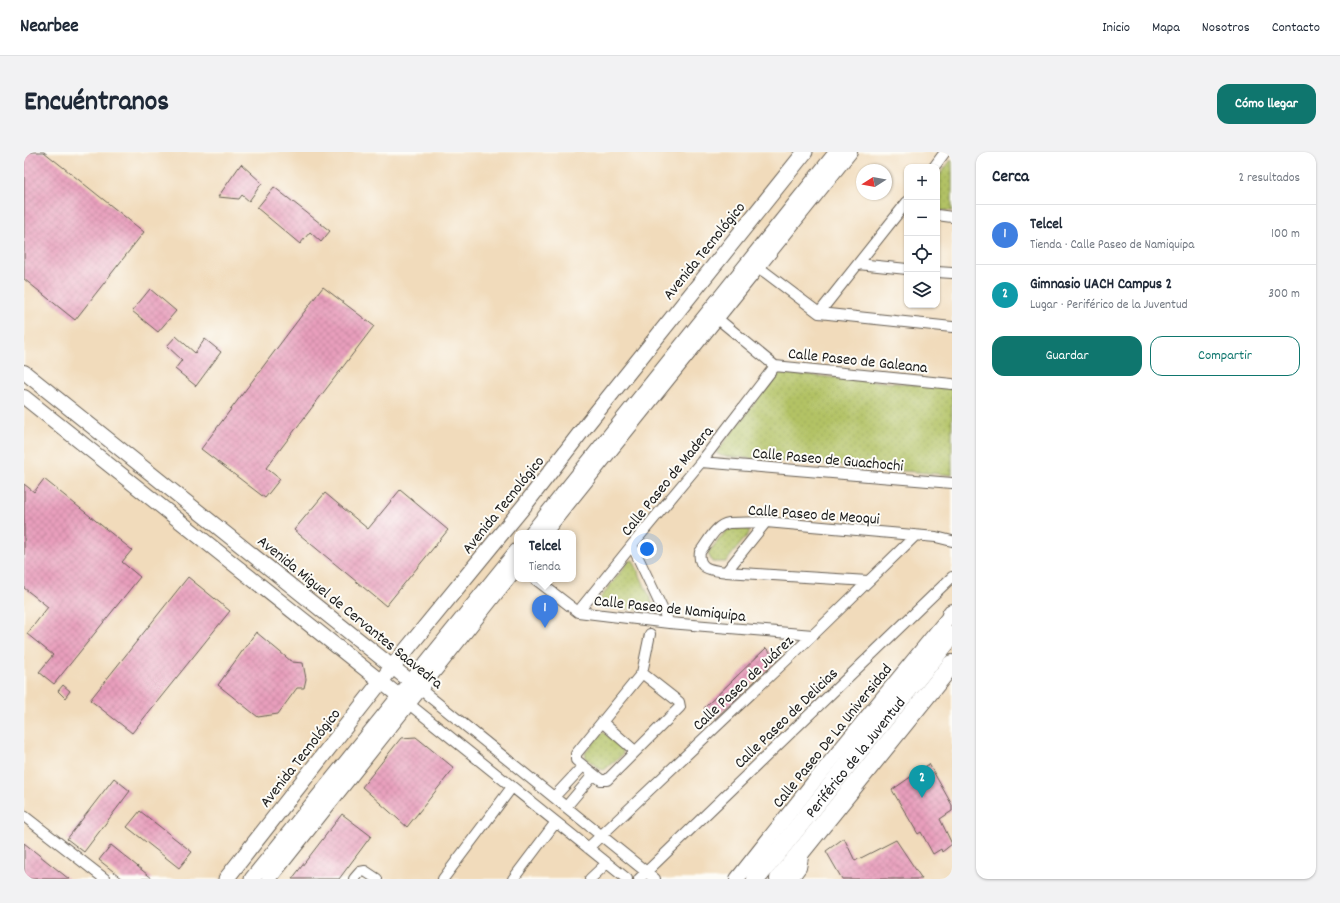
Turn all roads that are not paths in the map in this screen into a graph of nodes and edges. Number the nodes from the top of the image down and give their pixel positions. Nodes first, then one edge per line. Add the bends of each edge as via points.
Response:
1 (805, 152) edge
2 (837, 152) edge
3 (850, 152) edge
4 (945, 152) edge
5 (936, 164) edge
6 (903, 212) edge
7 (940, 215) edge
8 (952, 217) edge
9 (754, 264) junction
10 (858, 264) junction
11 (904, 269) edge
12 (940, 272) edge
13 (952, 273) edge
14 (819, 313) junction
15 (713, 315) junction
16 (952, 327) edge
17 (775, 366) junction
18 (24, 372) edge
19 (952, 384) edge
20 (24, 398) edge
21 (701, 462) junction
22 (952, 484) edge
23 (166, 486) junction
24 (155, 501) junction
25 (766, 522) junction
26 (534, 530) edge
27 (546, 530) edge
28 (915, 536) junction
29 (952, 541) edge
30 (632, 545) junction
31 (514, 555) edge
32 (514, 571) edge
33 (726, 572) junction
34 (952, 577) edge
35 (868, 581) junction
36 (539, 582) edge
37 (578, 612) junction
38 (952, 614) edge
39 (669, 623) junction
40 (650, 634) dead end
41 (813, 635) junction
42 (952, 635) edge
43 (364, 643) junction
44 (353, 659) junction
45 (952, 664) edge
46 (393, 666) junction
47 (642, 673) junction
48 (381, 682) junction
49 (416, 685) junction
50 (404, 701) junction
51 (602, 722) junction
52 (482, 739) junction
53 (636, 751) junction
54 (470, 754) junction
55 (584, 766) junction
56 (593, 775) junction
57 (512, 787) junction
58 (554, 797) junction
59 (566, 807) junction
60 (24, 816) edge
61 (556, 822) junction
62 (601, 836) junction
63 (588, 848) junction
64 (805, 848) junction
65 (607, 863) junction
66 (642, 875) edge
67 (105, 879) edge
68 (226, 879) edge
69 (252, 879) edge
70 (269, 879) edge
71 (354, 879) edge
72 (377, 879) edge
73 (443, 879) edge
74 (513, 879) edge
75 (590, 879) edge
76 (627, 879) edge
77 (654, 879) edge
78 (737, 879) edge
79 (756, 879) edge
80 (779, 879) edge
81 (793, 879) edge

1 - 46 main road, Avenida Tecnológico via 524,506
2 - 9 main road
3 - 9 street
4 - 5 street
6 - 10 street
7 - 8 street
9 - 14 street
9 - 15 main road
10 - 11 street
10 - 14 street
12 - 13 street
14 - 16 street
15 - 17 street, Calle Paseo de Galeana
15 - 26 main road
15 - 27 street
17 - 19 street, Calle Paseo de Galeana
17 - 21 street, Calle Paseo de Madera
18 - 23 street, Avenida Miguel de Cervantes Saavedra
20 - 24 street
21 - 22 street, Calle Paseo de Guachochi
21 - 30 street, Calle Paseo de Madera
23 - 24 street
23 - 43 street, Avenida Miguel de Cervantes Saavedra
24 - 44 street
25 - 28 street, Calle Paseo de Meoqui
25 - 33 street
25 - 33 street, Calle Paseo de Meoqui via 729,523 718,528 700,552 700,560 707,569
28 - 29 street, Calle Paseo de Meoqui
28 - 35 street, Calle Paseo de Juárez
30 - 37 street, Calle Paseo de Madera
30 - 39 street
31 - 49 main road
32 - 49 street
33 - 35 street, Calle Paseo de Meoqui
34 - 66 street, Calle Paseo de Delicias
35 - 41 street, Calle Paseo de Juárez
36 - 37 street, Calle Paseo de Namiquipa
37 - 39 street, Calle Paseo de Namiquipa
38 - 78 street, Calle Paseo De La Universidad
39 - 41 street, Calle Paseo de Namiquipa
40 - 47 street
41 - 62 street, Calle Paseo de Juárez
42 - 79 highway, Periférico de la Juventud
43 - 44 street
43 - 46 street, Avenida Miguel de Cervantes Saavedra
44 - 48 street
45 - 64 highway, Periférico de la Juventud
46 - 48 main road, Avenida Tecnológico
46 - 49 street, Avenida Miguel de Cervantes Saavedra
47 - 51 street
47 - 53 street via 679,702 680,707
48 - 50 street
48 - 68 main road, Avenida Tecnológico
49 - 50 main road
49 - 52 street, Avenida Miguel de Cervantes Saavedra
50 - 54 street
50 - 69 main road
50 - 70 street
51 - 53 street
51 - 55 street via 576,754 575,758
52 - 54 street
52 - 58 street, Avenida Miguel de Cervantes Saavedra
53 - 56 street via 607,780 601,780
54 - 57 street
55 - 56 street
55 - 58 street
56 - 59 street
57 - 61 street
57 - 73 street
58 - 59 street, Avenida Miguel de Cervantes Saavedra
59 - 62 street, Avenida Miguel de Cervantes Saavedra
60 - 67 street
61 - 63 street
61 - 74 street
62 - 63 street, Calle Paseo de Juárez
62 - 66 street, Avenida Miguel de Cervantes Saavedra
63 - 65 street
64 - 80 highway, Periférico de la Juventud
64 - 81 street via 801,868
65 - 75 street
65 - 76 street
66 - 77 street, Avenida Miguel de Cervantes Saavedra
71 - 72 street via 360,872 365,871

